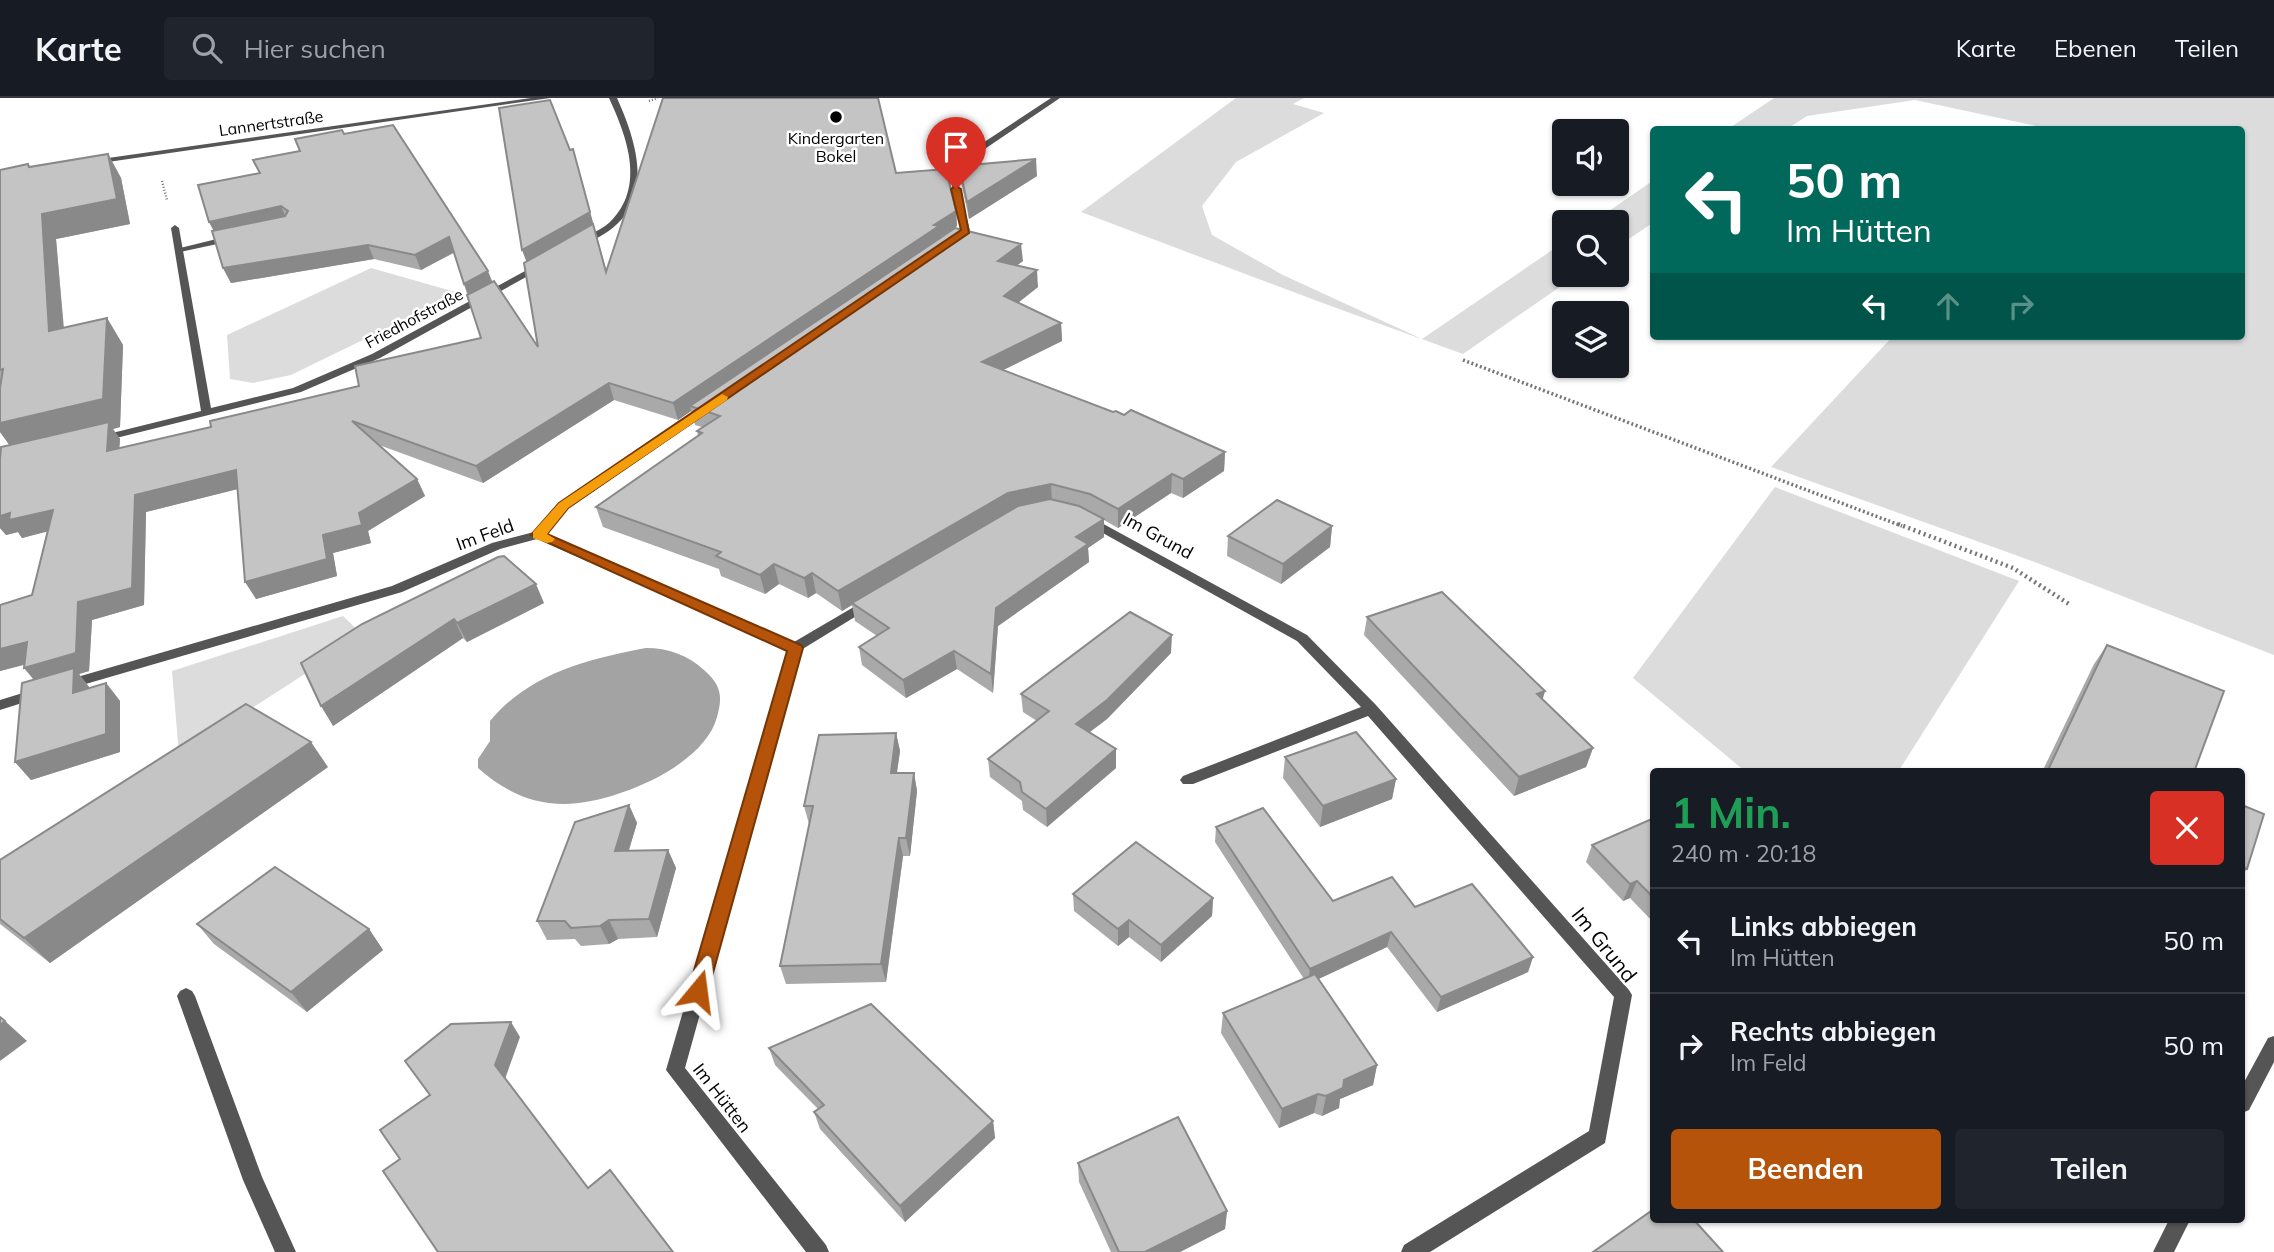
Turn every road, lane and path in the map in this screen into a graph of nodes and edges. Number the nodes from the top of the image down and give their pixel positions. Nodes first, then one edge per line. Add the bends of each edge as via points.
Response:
1 (546, 98) edge
2 (613, 98) edge
3 (1056, 98) edge
4 (155, 153) junction
5 (90, 162) edge
6 (174, 228) joint
7 (247, 235) edge
8 (944, 246) edge
9 (570, 248) edge
10 (180, 249) junction
11 (548, 261) edge
12 (1463, 360) dead end
13 (720, 399) edge
14 (207, 414) junction
15 (90, 441) edge
16 (1073, 515) edge
17 (538, 535) junction
18 (887, 594) edge
19 (2069, 604) dead end
20 (795, 648) junction
21 (0, 705) edge
22 (1371, 709) junction
23 (1188, 780) dead end
24 (186, 996) dead end
25 (2274, 1044) edge
26 (2245, 1098) edge
27 (2178, 1223) edge
28 (286, 1252) edge
29 (818, 1252) edge
30 (1410, 1252) edge
31 (2163, 1252) edge

1 - 4 street, Lannertstraße
2 - 9 street via 634,147 636,185 615,222
3 - 8 street via 951,168 966,231
4 - 5 street, Lannertstraße
4 - 6 path
6 - 10 street
7 - 10 street
10 - 14 street
11 - 14 street, Friedhofstraße via 376,356 297,390
12 - 19 path via 2013,568
13 - 17 street, Im Feld via 564,506
14 - 15 street, Friedhofstraße
16 - 22 street, Im Grund via 1302,638
17 - 20 street
17 - 21 street, Im Feld via 496,546 397,589
18 - 20 street
20 - 29 street, Im Hütten via 676,1070
22 - 23 street
22 - 30 street, Im Grund via 1622,995 1598,1136
24 - 28 street via 253,1180
25 - 26 street
27 - 31 street

